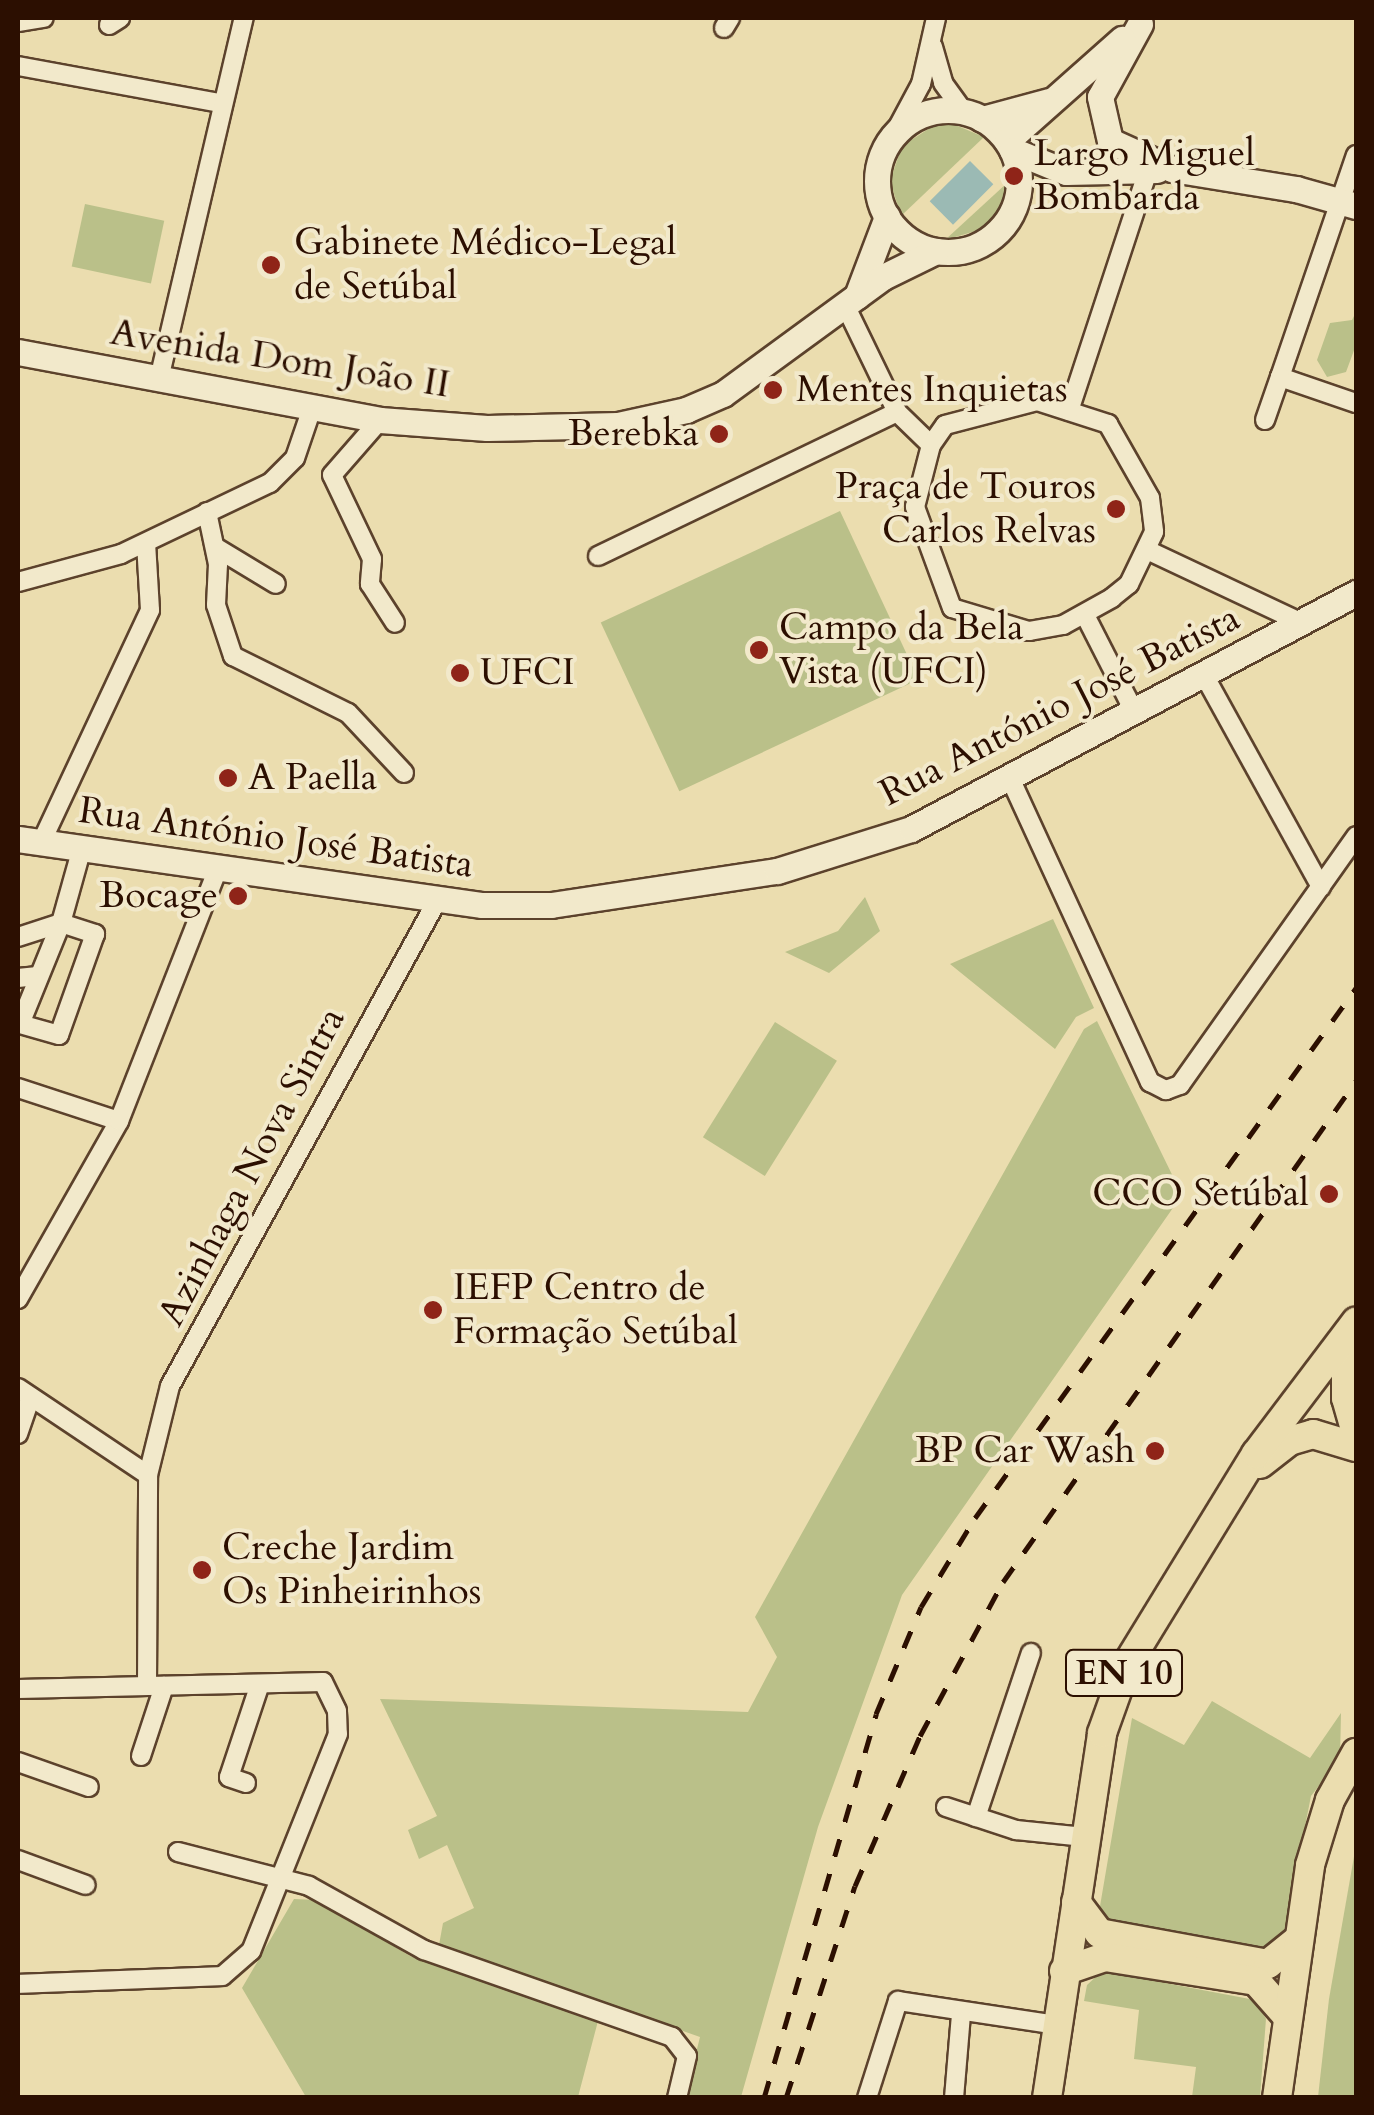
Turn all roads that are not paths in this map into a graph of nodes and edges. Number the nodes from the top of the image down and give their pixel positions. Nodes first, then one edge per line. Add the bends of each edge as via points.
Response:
1 (44, 18) edge
2 (244, 18) edge
3 (1143, 21) edge
4 (18, 22) edge
5 (934, 25) edge
6 (18, 66) edge
7 (1050, 100) junction
8 (220, 103) junction
9 (973, 116) junction
10 (892, 138) junction
11 (1009, 146) junction
12 (1356, 155) edge
13 (1160, 170) junction
14 (1066, 172) junction
15 (1016, 200) junction
16 (1349, 204) edge
17 (887, 217) junction
18 (936, 251) junction
19 (851, 303) junction
20 (18, 352) edge
21 (1280, 377) junction
22 (158, 379) junction
23 (1356, 403) edge
24 (312, 408) junction
25 (1069, 411) junction
26 (896, 412) junction
27 (380, 420) junction
28 (1265, 420) dead end
29 (931, 445) junction
30 (207, 512) junction
31 (146, 543) junction
32 (215, 547) junction
33 (1147, 550) junction
34 (598, 556) dead end
35 (18, 582) edge
36 (276, 584) dead end
37 (1356, 593) edge
38 (1085, 614) junction
39 (1302, 622) junction
40 (396, 623) dead end
41 (1204, 675) junction
42 (1134, 711) junction
43 (404, 774) dead end
44 (1010, 778) junction
45 (1356, 836) edge
46 (29, 841) edge
47 (82, 848) junction
48 (218, 868) junction
49 (1321, 887) junction
50 (437, 900) junction
51 (61, 923) junction
52 (18, 937) edge
53 (38, 976) junction
54 (18, 978) edge
55 (18, 1088) edge
56 (118, 1121) junction
57 (18, 1299) edge
58 (1356, 1322) edge
59 (1356, 1341) edge
60 (24, 1392) edge
61 (1356, 1432) edge
62 (18, 1434) edge
63 (1356, 1447) edge
64 (1247, 1474) junction
65 (148, 1475) junction
66 (1031, 1652) dead end
67 (260, 1684) junction
68 (156, 1686) junction
69 (18, 1689) edge
70 (1356, 1753) edge
71 (141, 1756) dead end
72 (18, 1762) edge
73 (246, 1782) dead end
74 (88, 1787) dead end
75 (946, 1807) dead end
76 (976, 1817) junction
77 (1084, 1836) junction
78 (178, 1852) dead end
79 (18, 1860) edge
80 (280, 1883) junction
81 (86, 1885) dead end
82 (1076, 1902) junction
83 (1298, 1939) junction
84 (1064, 1971) junction
85 (18, 1984) edge
86 (961, 2015) junction
87 (1286, 2015) junction
88 (1057, 2025) junction
89 (677, 2098) edge
90 (867, 2098) edge
91 (954, 2098) edge
92 (1047, 2098) edge
93 (1277, 2098) edge

1 - 4 street
2 - 8 street
3 - 7 main road
3 - 13 main road via 1100,97 1103,126 1123,151
5 - 9 street via 942,83
5 - 10 street via 921,84
6 - 8 street
7 - 9 main road
7 - 11 main road
8 - 22 street
9 - 10 main road via 925,114
9 - 11 main road
10 - 17 main road via 878,176
11 - 14 main road
11 - 15 main road
12 - 16 street
13 - 14 main road
13 - 16 main road
13 - 25 street
14 - 15 main road
15 - 18 main road via 986,241
16 - 21 street
17 - 18 main road via 913,242
17 - 19 main road
18 - 19 main road via 906,263
19 - 26 street
19 - 27 main road, Avenida Dom João II via 723,394 648,420 527,428
20 - 22 main road, Avenida Dom João II
21 - 23 street
21 - 28 street
22 - 24 main road, Avenida Dom João II
24 - 27 main road, Avenida Dom João II
24 - 30 street via 303,443 283,473
25 - 29 street via 1037,400 996,409 944,425
25 - 33 street via 1108,424 1130,457 1154,513
26 - 29 street
26 - 34 street
27 - 40 street via 332,476 372,559 370,584
29 - 38 street via 916,517 952,608 1029,631
30 - 31 street
30 - 32 street
31 - 35 street
31 - 46 street via 150,610
32 - 36 street
32 - 43 street via 216,606 233,656 348,714
33 - 38 street via 1129,584
33 - 39 street
37 - 39 main road, Rua António José Batista
38 - 42 street
39 - 41 main road, Rua António José Batista
41 - 42 main road, Rua António José Batista
41 - 49 street
42 - 44 main road, Rua António José Batista
44 - 49 street via 1150,1082 1166,1090 1180,1085
44 - 50 main road, Rua António José Batista via 897,834 777,871 551,905
45 - 49 street
46 - 47 main road, Rua António José Batista
47 - 48 main road, Rua António José Batista
47 - 51 street
48 - 50 main road, Rua António José Batista
48 - 56 street
50 - 65 street, Azinhaga Nova Sintra via 170,1386
51 - 52 street
51 - 53 street
51 - 53 street via 95,934 59,1035 20,1024
53 - 54 street
55 - 56 street
56 - 57 street
58 - 64 main road via 1280,1419
59 - 61 main road via 1346,1368 1346,1398
60 - 62 street
60 - 65 street
63 - 64 main road, EN 10 via 1314,1434 1288,1441
64 - 77 main road, EN 10 via 1126,1666 1102,1733
65 - 68 street, Azinhaga Nova Sintra
66 - 76 street
67 - 68 street
67 - 73 street via 228,1777
67 - 80 street via 323,1682 337,1711 338,1734
68 - 69 street
68 - 71 street, Azinhaga Nova Sintra
70 - 83 main road via 1330,1800
72 - 74 street
75 - 76 street
76 - 77 street via 1016,1830
77 - 82 main road, EN 10
78 - 80 street
79 - 81 street
80 - 85 street via 251,1951 222,1976
80 - 89 street via 318,1891 424,1950 672,2038 687,2056
82 - 83 main road via 1099,1933 1268,1964
82 - 84 main road, EN 10
83 - 87 main road
84 - 87 main road via 1105,1957 1256,1982
84 - 88 main road, EN 10
86 - 88 street
86 - 90 street via 898,2000
86 - 91 street
87 - 93 main road
88 - 92 main road, EN 10

